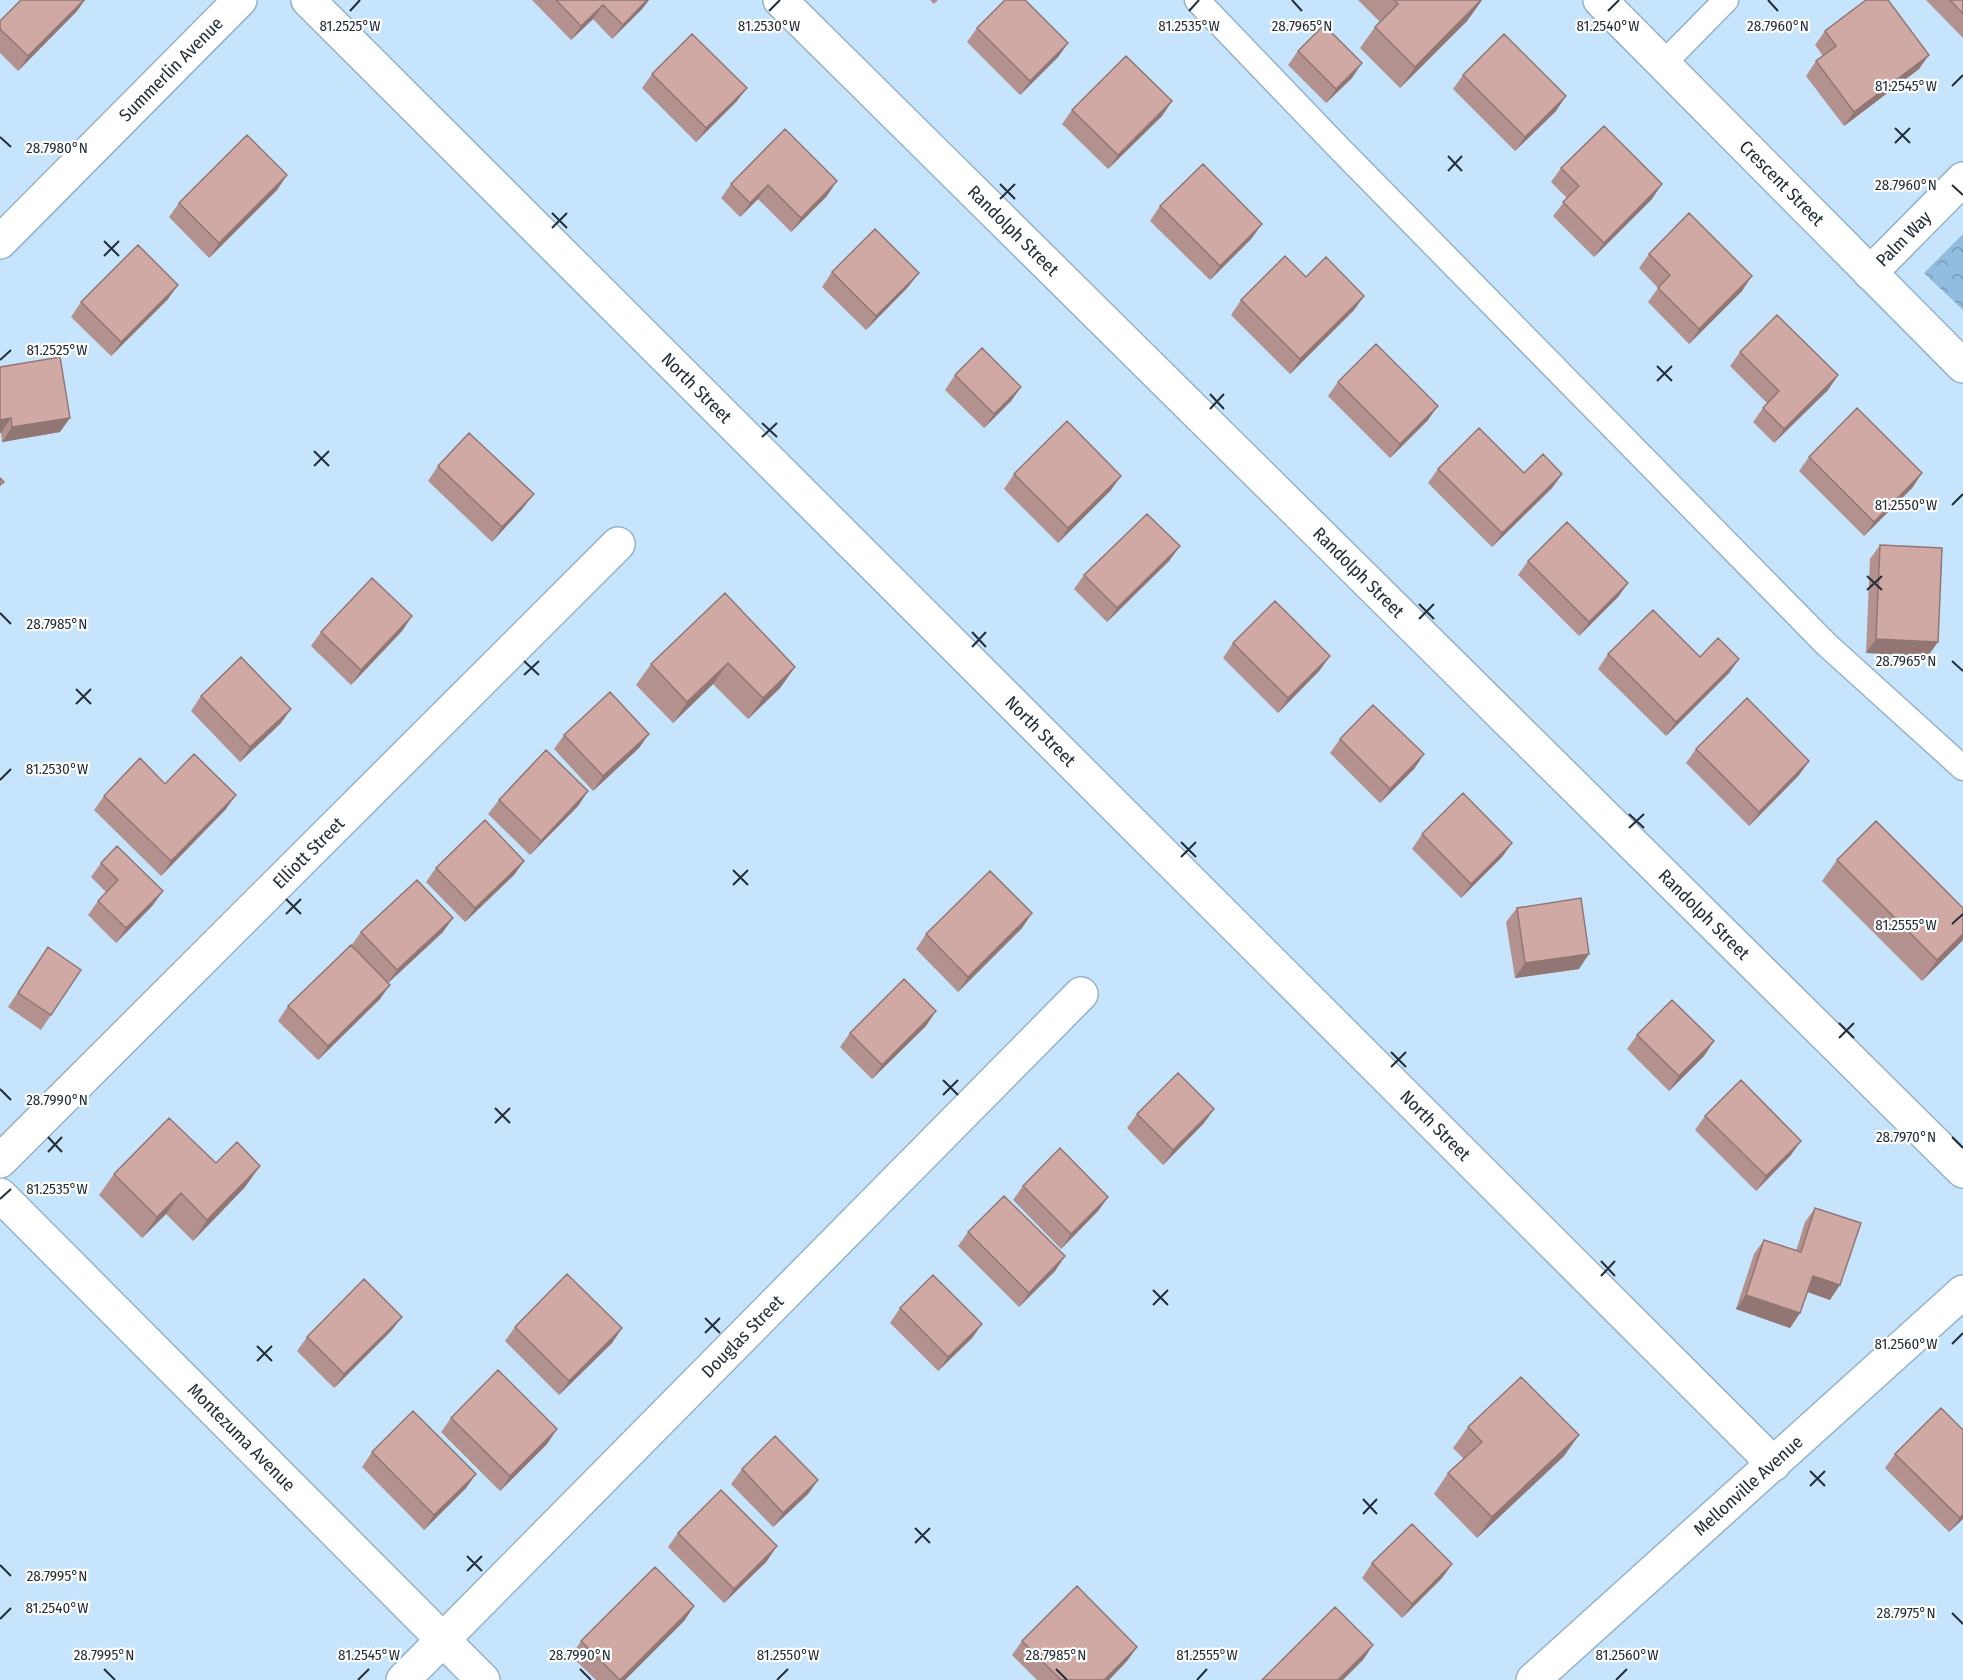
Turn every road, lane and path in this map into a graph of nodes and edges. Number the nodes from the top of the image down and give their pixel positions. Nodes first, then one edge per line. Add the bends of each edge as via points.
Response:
1 (240, 0) edge
2 (308, 0) edge
3 (780, 0) edge
4 (1197, 0) edge
5 (1600, 0) edge
6 (1726, 0) edge
7 (1663, 64) junction
8 (1963, 179) edge
9 (0, 242) edge
10 (1870, 273) junction
11 (1963, 366) edge
12 (618, 544) dead end
13 (1963, 768) edge
14 (1080, 994) dead end
15 (0, 1161) edge
16 (1963, 1171) edge
17 (0, 1195) edge
18 (1961, 1297) edge
19 (1774, 1464) junction
20 (443, 1640) junction
21 (403, 1680) edge
22 (483, 1680) edge
23 (1533, 1680) edge

1 - 9 street, Summerlin Avenue
2 - 19 street, North Street
3 - 16 street, Randolph Street
4 - 13 lane via 1826,644
5 - 7 street, Crescent Street
6 - 7 lane
7 - 10 street, Crescent Street
8 - 10 street, Palm Way
10 - 11 street, Crescent Street
12 - 15 street, Elliott Street
14 - 20 street, Douglas Street
17 - 20 street, Montezuma Avenue
18 - 19 street, Mellonville Avenue
19 - 23 street, Mellonville Avenue
20 - 21 street, Douglas Street
20 - 22 street, Montezuma Avenue

